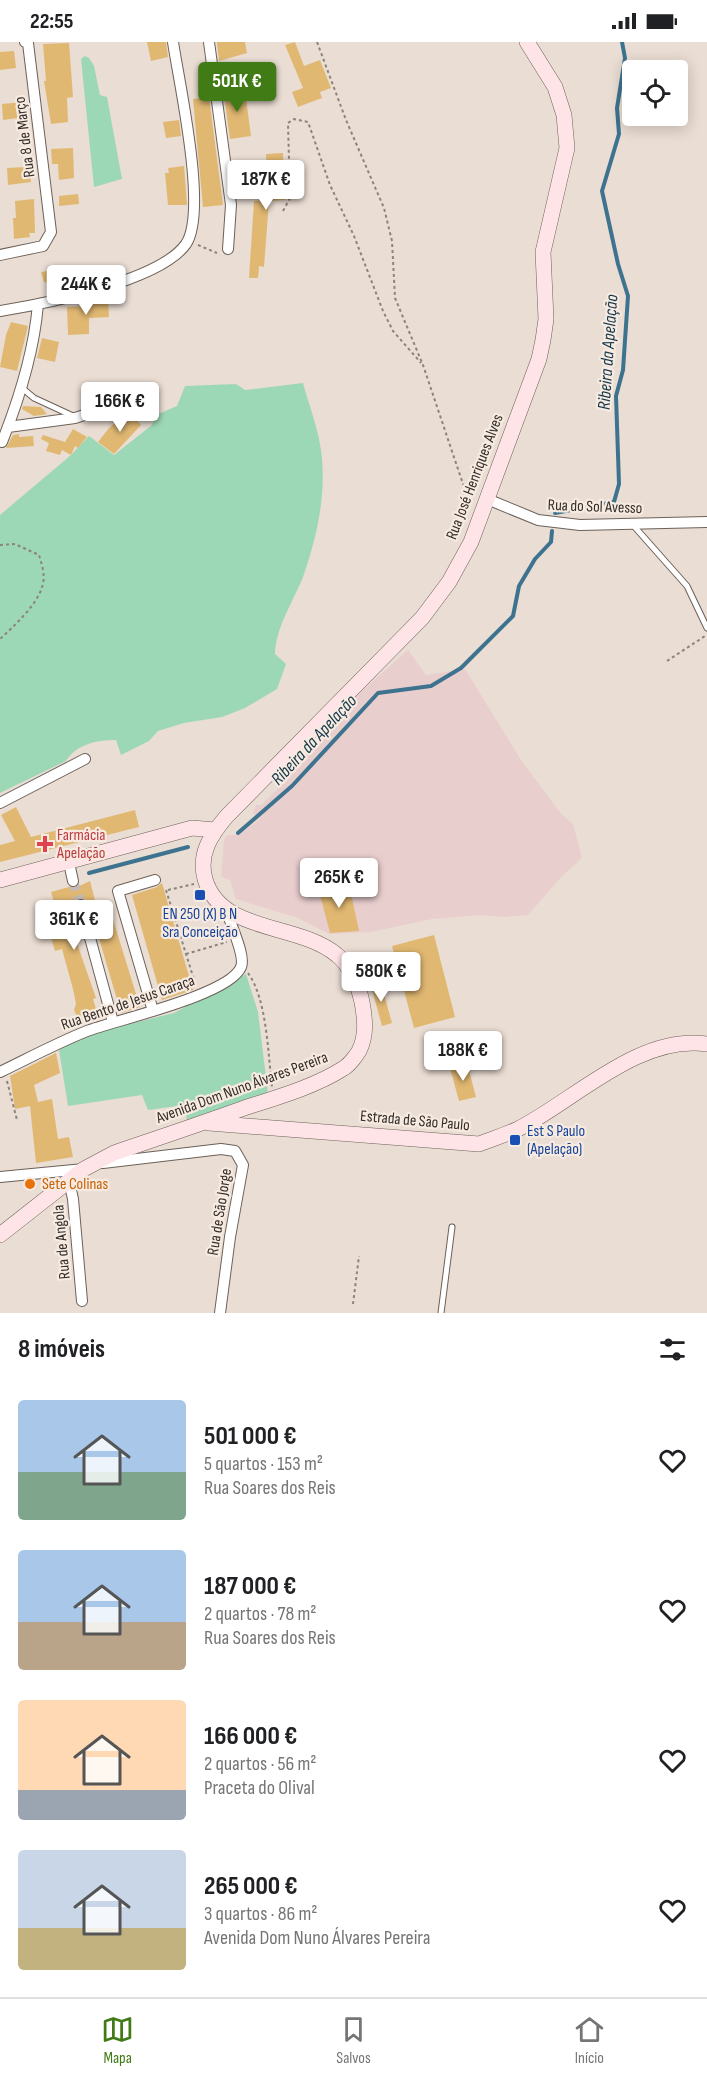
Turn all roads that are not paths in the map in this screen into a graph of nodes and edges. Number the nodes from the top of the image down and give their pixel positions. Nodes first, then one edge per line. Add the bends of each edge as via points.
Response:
1 (25, 42) edge
2 (173, 42) edge
3 (209, 42) edge
4 (527, 42) edge
5 (228, 249) road end
6 (0, 255) edge
7 (38, 304) junction
8 (0, 311) edge
9 (22, 388) junction
10 (108, 407) dead end
11 (75, 417) junction
12 (8, 427) junction
13 (2, 442) dead end
14 (487, 499) junction
15 (707, 522) edge
16 (633, 525) junction
17 (707, 628) edge
18 (85, 759) dead end
19 (0, 803) edge
20 (211, 836) junction
21 (69, 863) junction
22 (0, 880) edge
23 (155, 880) road end
24 (74, 881) tunnel mouth
25 (81, 905) tunnel mouth
26 (227, 911) junction
27 (153, 1011) junction
28 (113, 1022) junction
29 (707, 1044) edge
30 (2, 1071) edge
31 (203, 1122) junction
32 (89, 1166) junction
33 (0, 1177) edge
34 (69, 1181) junction
35 (452, 1227) dead end
36 (0, 1235) edge
37 (82, 1301) dead end
38 (220, 1313) edge
39 (441, 1313) edge

1 - 6 street, Rua 8 de Março via 51,231 43,246
2 - 7 street via 187,115 194,204 187,241 169,259 134,277
3 - 5 street via 231,205
4 - 14 main road, Rua José Henriques Alves via 555,87 564,115 567,148 543,252 546,320 539,359
7 - 8 street
7 - 9 street
9 - 11 lane via 34,398
9 - 12 street
10 - 11 street
11 - 12 street
12 - 13 street
14 - 16 street, Rua do Sol Avesso via 538,520
14 - 20 main road, Rua José Henriques Alves via 462,561 435,602
15 - 16 street, Rua do Sol Avesso
16 - 17 lane via 687,586
18 - 19 street
20 - 21 main road via 192,828
20 - 26 main road via 203,864 206,882
21 - 22 main road
21 - 24 street
23 - 27 street via 118,891
25 - 28 street
26 - 27 street, Rua Bento de Jesus Caraça via 241,953 242,964 237,973 199,994
26 - 31 main road, Avenida Dom Nuno Álvares Pereira via 308,937 339,956 355,981 366,1025 359,1050 346,1067
27 - 28 street, Rua Bento de Jesus Caraça
28 - 30 street, Rua Bento de Jesus Caraça via 35,1053
29 - 31 main road, Estrada de São Paulo via 667,1046 637,1056 518,1129 479,1144
31 - 32 main road, Avenida Dom Nuno Álvares Pereira via 114,1153
32 - 33 street
32 - 34 main road, Avenida Dom Nuno Álvares Pereira
32 - 38 street, Rua de São Jorge via 221,1149 235,1151 243,1165
34 - 36 main road, Avenida Dom Nuno Álvares Pereira
34 - 37 street, Rua de Angola
35 - 39 lane

